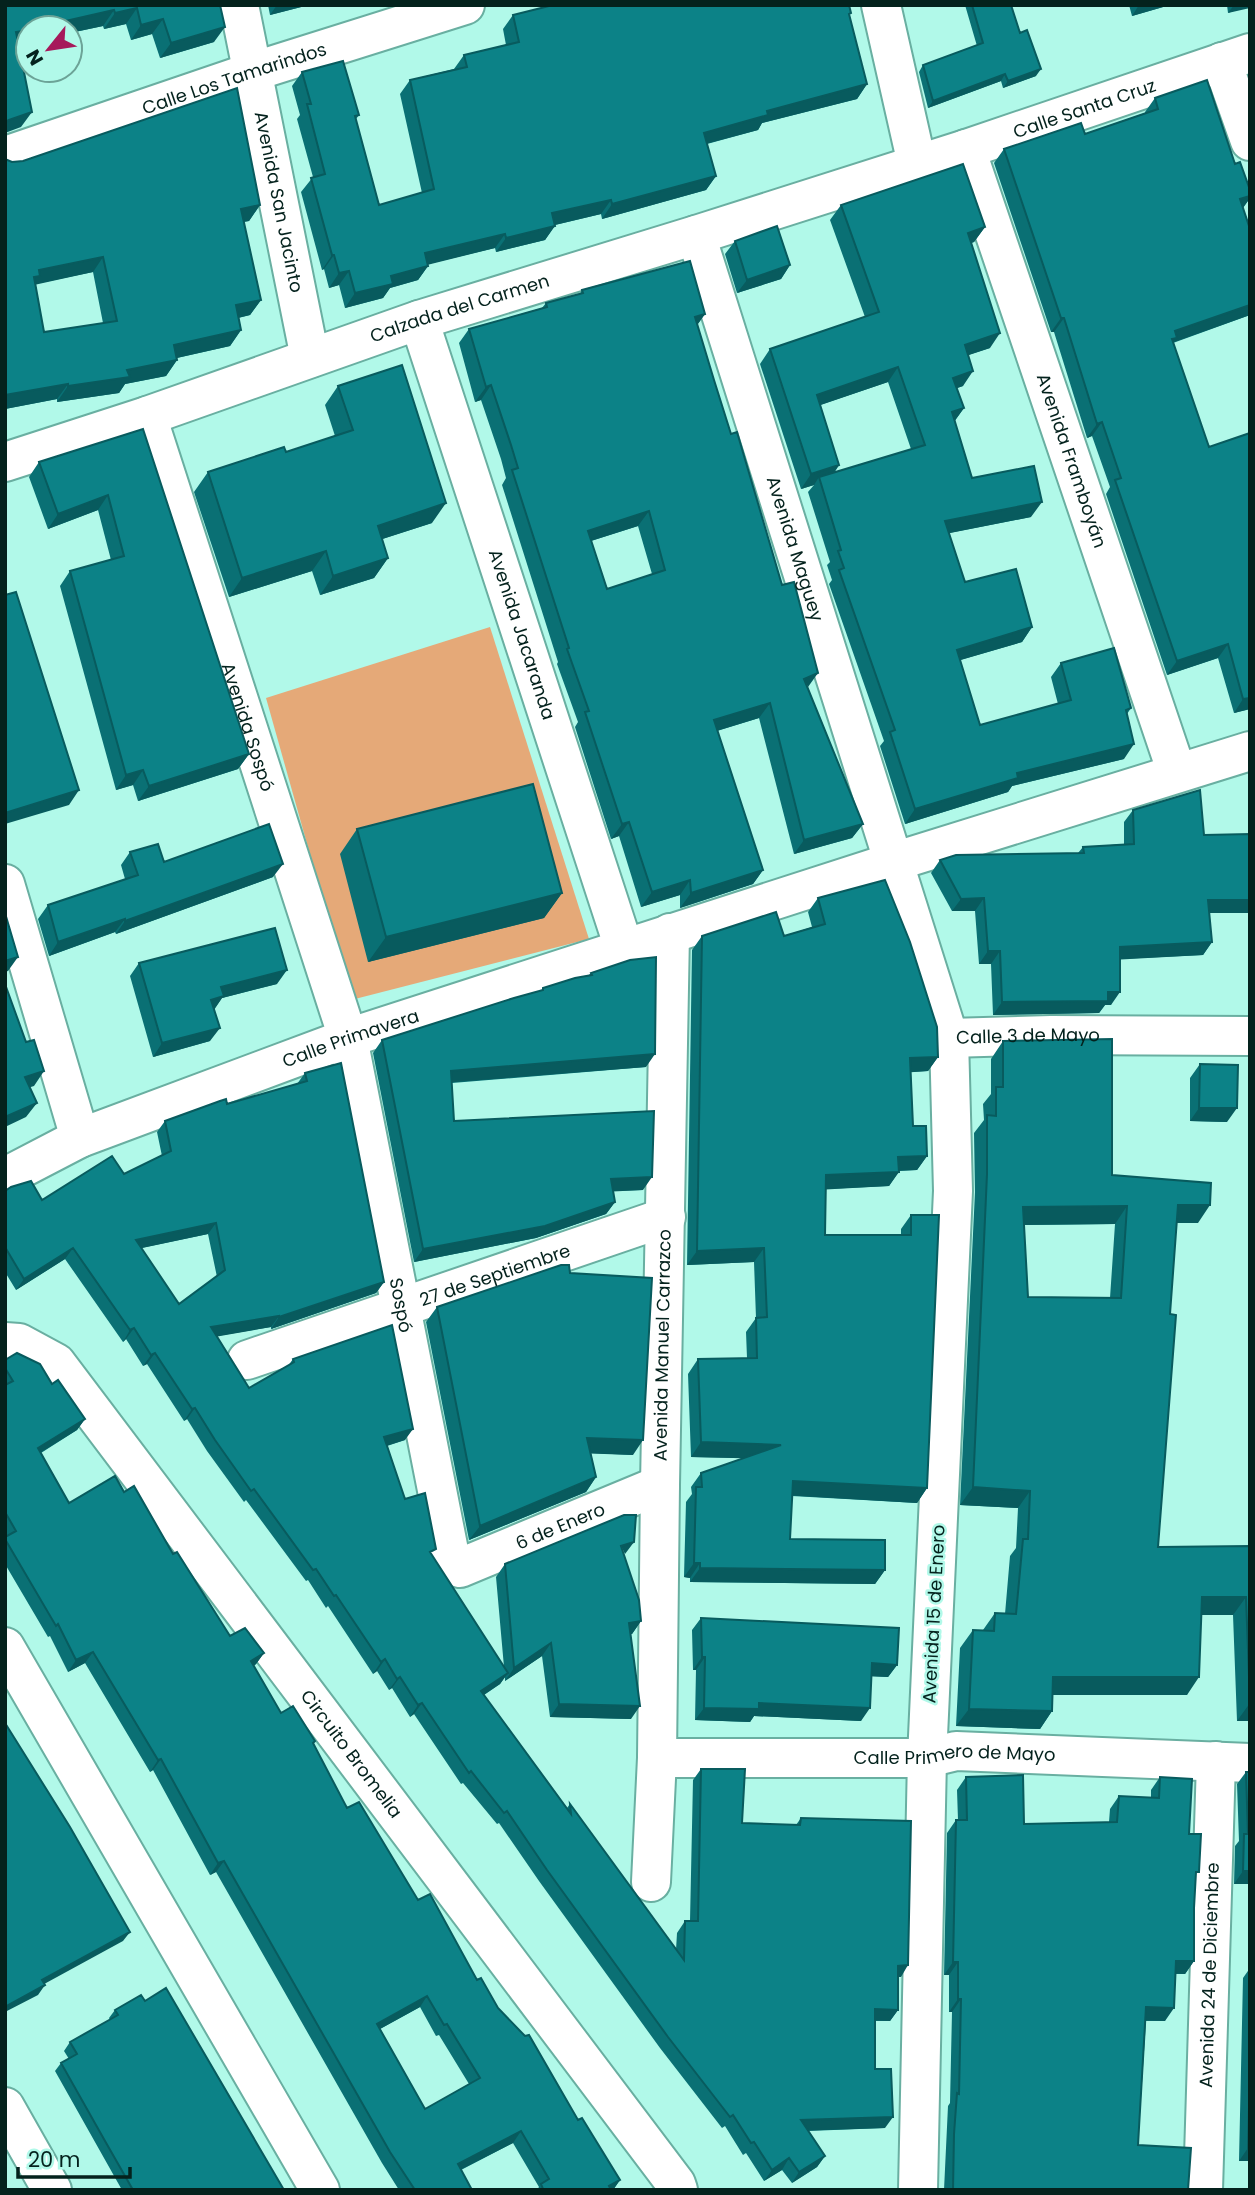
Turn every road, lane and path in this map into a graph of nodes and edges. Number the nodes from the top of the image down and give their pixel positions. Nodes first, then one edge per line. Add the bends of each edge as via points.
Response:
1 (239, 5) edge
2 (465, 5) edge
3 (881, 5) edge
4 (1236, 58) edge
5 (252, 72) junction
6 (1250, 141) edge
7 (965, 149) junction
8 (5, 156) edge
9 (917, 164) junction
10 (696, 235) junction
11 (419, 320) junction
12 (310, 358) junction
13 (147, 416) junction
14 (5, 462) edge
15 (1250, 751) edge
16 (1177, 773) junction
17 (893, 862) junction
18 (5, 884) edge
19 (670, 933) junction
20 (624, 948) junction
21 (1250, 1036) edge
22 (348, 1038) junction
23 (949, 1038) junction
24 (80, 1138) junction
25 (5, 1177) edge
26 (666, 1217) junction
27 (400, 1309) junction
28 (5, 1342) edge
29 (247, 1360) dead end
30 (660, 1485) junction
31 (460, 1568) joint
32 (5, 1647) edge
33 (657, 1758) junction
34 (927, 1758) junction
35 (1233, 1762) edge
36 (651, 1881) dead end
37 (5, 2107) edge
38 (52, 2190) edge
39 (320, 2190) edge
40 (678, 2190) edge
41 (918, 2190) edge
42 (1203, 2190) edge

1 - 5 street, Avenida San Jacinto
2 - 5 street, Calle Los Tamarindos
3 - 9 street
4 - 6 street
4 - 7 street, Calle Santa Cruz
5 - 8 street, Calle Los Tamarindos
5 - 12 street, Avenida San Jacinto
7 - 9 street, Calle Santa Cruz
7 - 16 street, Avenida Framboyán
9 - 10 street, Calzada del Carmen
10 - 11 street, Calzada del Carmen
10 - 17 street, Avenida Maguey
11 - 12 street, Calzada del Carmen
11 - 20 street, Avenida Jacaranda
12 - 13 street, Calzada del Carmen
13 - 14 street, Calzada del Carmen
13 - 22 street, Avenida Sospó
15 - 16 street, Calle Primavera
16 - 17 street, Calle Primavera
17 - 19 street, Calle Primavera
17 - 23 street, Calle 3 de Mayo
18 - 24 street
19 - 20 street, Calle Primavera
19 - 26 street, Avenida Manuel Carrazco
20 - 22 street, Calle Primavera
21 - 23 street, Calle 3 de Mayo
22 - 24 street, Calle Primavera
22 - 27 street, Sospó
23 - 34 street, Avenida 15 de Enero via 953,1191
24 - 25 street, Calle Primavera
26 - 27 street, 27 de Septiembre
26 - 30 street, Avenida Manuel Carrazco
27 - 29 street, 27 de Septiembre
27 - 31 street, Sospó via 450,1556
28 - 40 street, Circuito Bromelia via 19,1343 56,1363
30 - 31 street, 6 de Enero
30 - 33 street, Avenida Manuel Carrazco
32 - 39 street
33 - 34 street, Calle Primero de Mayo
33 - 36 street, Avenida Manuel Carrazco
34 - 35 street, Calle Primero de Mayo via 956,1751
34 - 41 street, Avenida 15 de Enero
35 - 42 street, Avenida 24 de Diciembre
37 - 38 street

